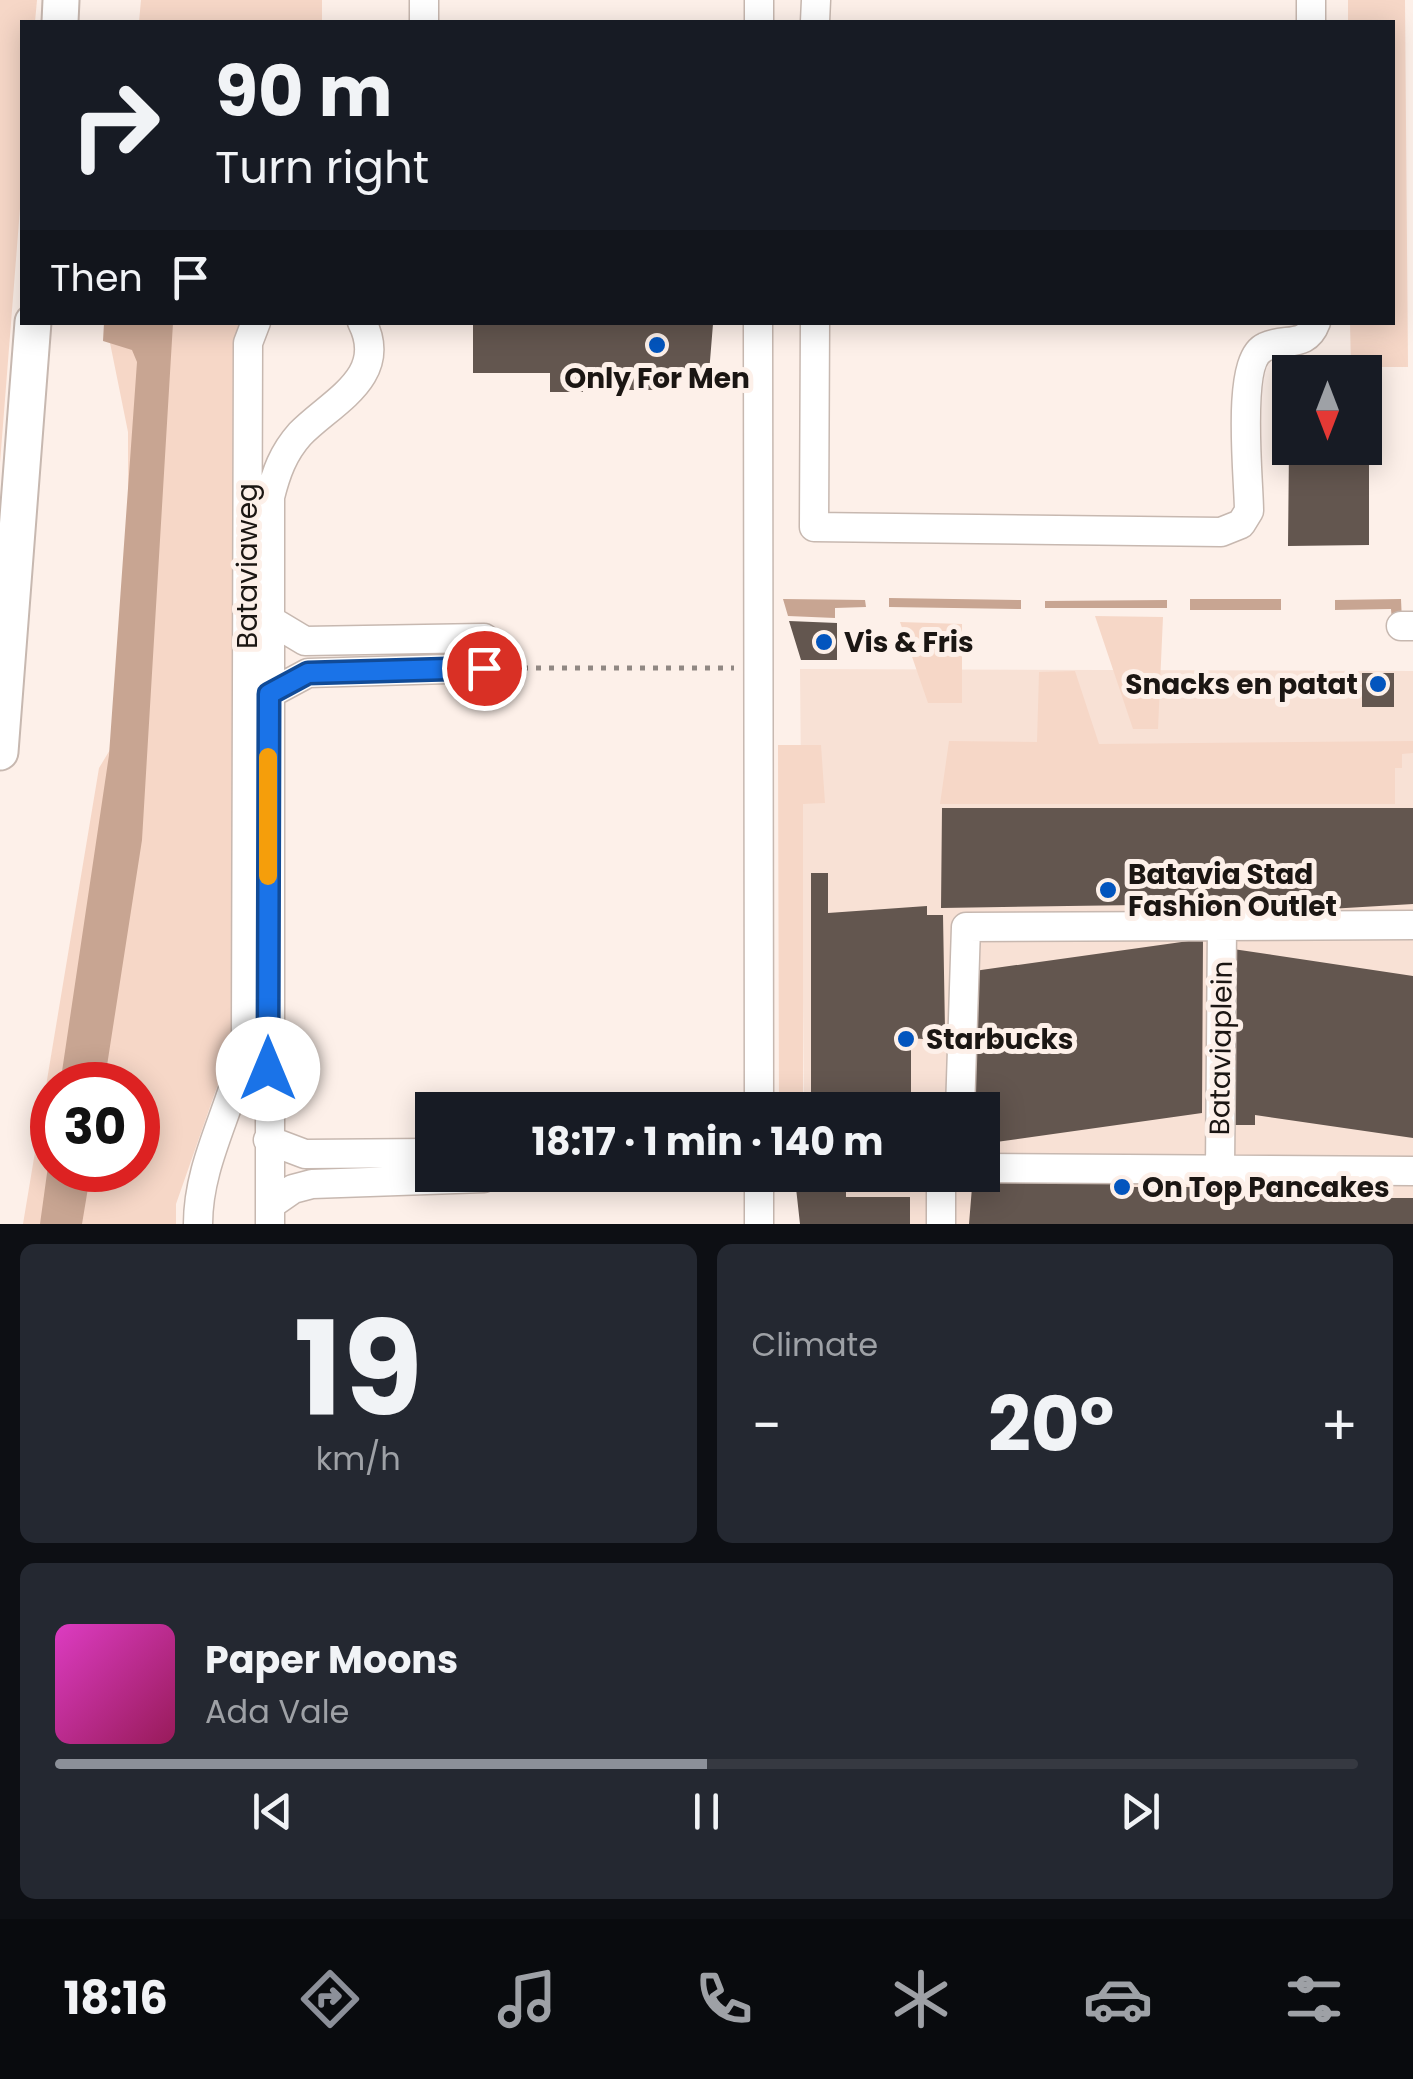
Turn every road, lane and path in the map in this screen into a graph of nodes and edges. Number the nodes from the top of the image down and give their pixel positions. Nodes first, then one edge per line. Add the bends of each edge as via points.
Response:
1 (32, 325) edge
2 (255, 325) edge
3 (363, 325) edge
4 (758, 325) edge
5 (815, 325) edge
6 (1315, 325) edge
7 (270, 620) junction
8 (484, 638) dead end
9 (484, 668) joint
10 (757, 668) junction
11 (269, 694) junction
12 (0, 752) edge
13 (1413, 924) edge
14 (1222, 925) junction
15 (758, 1092) edge
16 (961, 1092) edge
17 (268, 1140) junction
18 (415, 1153) edge
19 (1000, 1168) edge
20 (1220, 1170) junction
21 (1413, 1171) edge
22 (415, 1180) edge
23 (759, 1192) edge
24 (941, 1192) edge
25 (270, 1215) edge
26 (198, 1224) edge
27 (759, 1224) edge
28 (941, 1224) edge

1 - 12 main road
2 - 26 street, Bataviaweg via 248,343 246,1035 236,1088 201,1178
3 - 7 street, Bataviaweg via 369,359 361,380 298,436 279,463 270,497
4 - 10 street
5 - 6 street via 814,527 1221,532 1241,524 1250,511 1246,374 1255,352 1299,342
7 - 8 street via 305,640
7 - 11 street, Bataviaweg
9 - 10 path
9 - 11 street via 308,673
10 - 15 street
11 - 17 street, Bataviaweg
13 - 14 street, Bataviaplein
14 - 16 street, Bataviaplein via 966,927
14 - 20 street, Bataviaplein
17 - 18 street via 305,1154
17 - 25 street, Bataviaweg
19 - 20 street, Bataviaplein
20 - 21 street, Bataviaplein
22 - 25 street via 312,1184 293,1189
23 - 27 street
24 - 28 street

